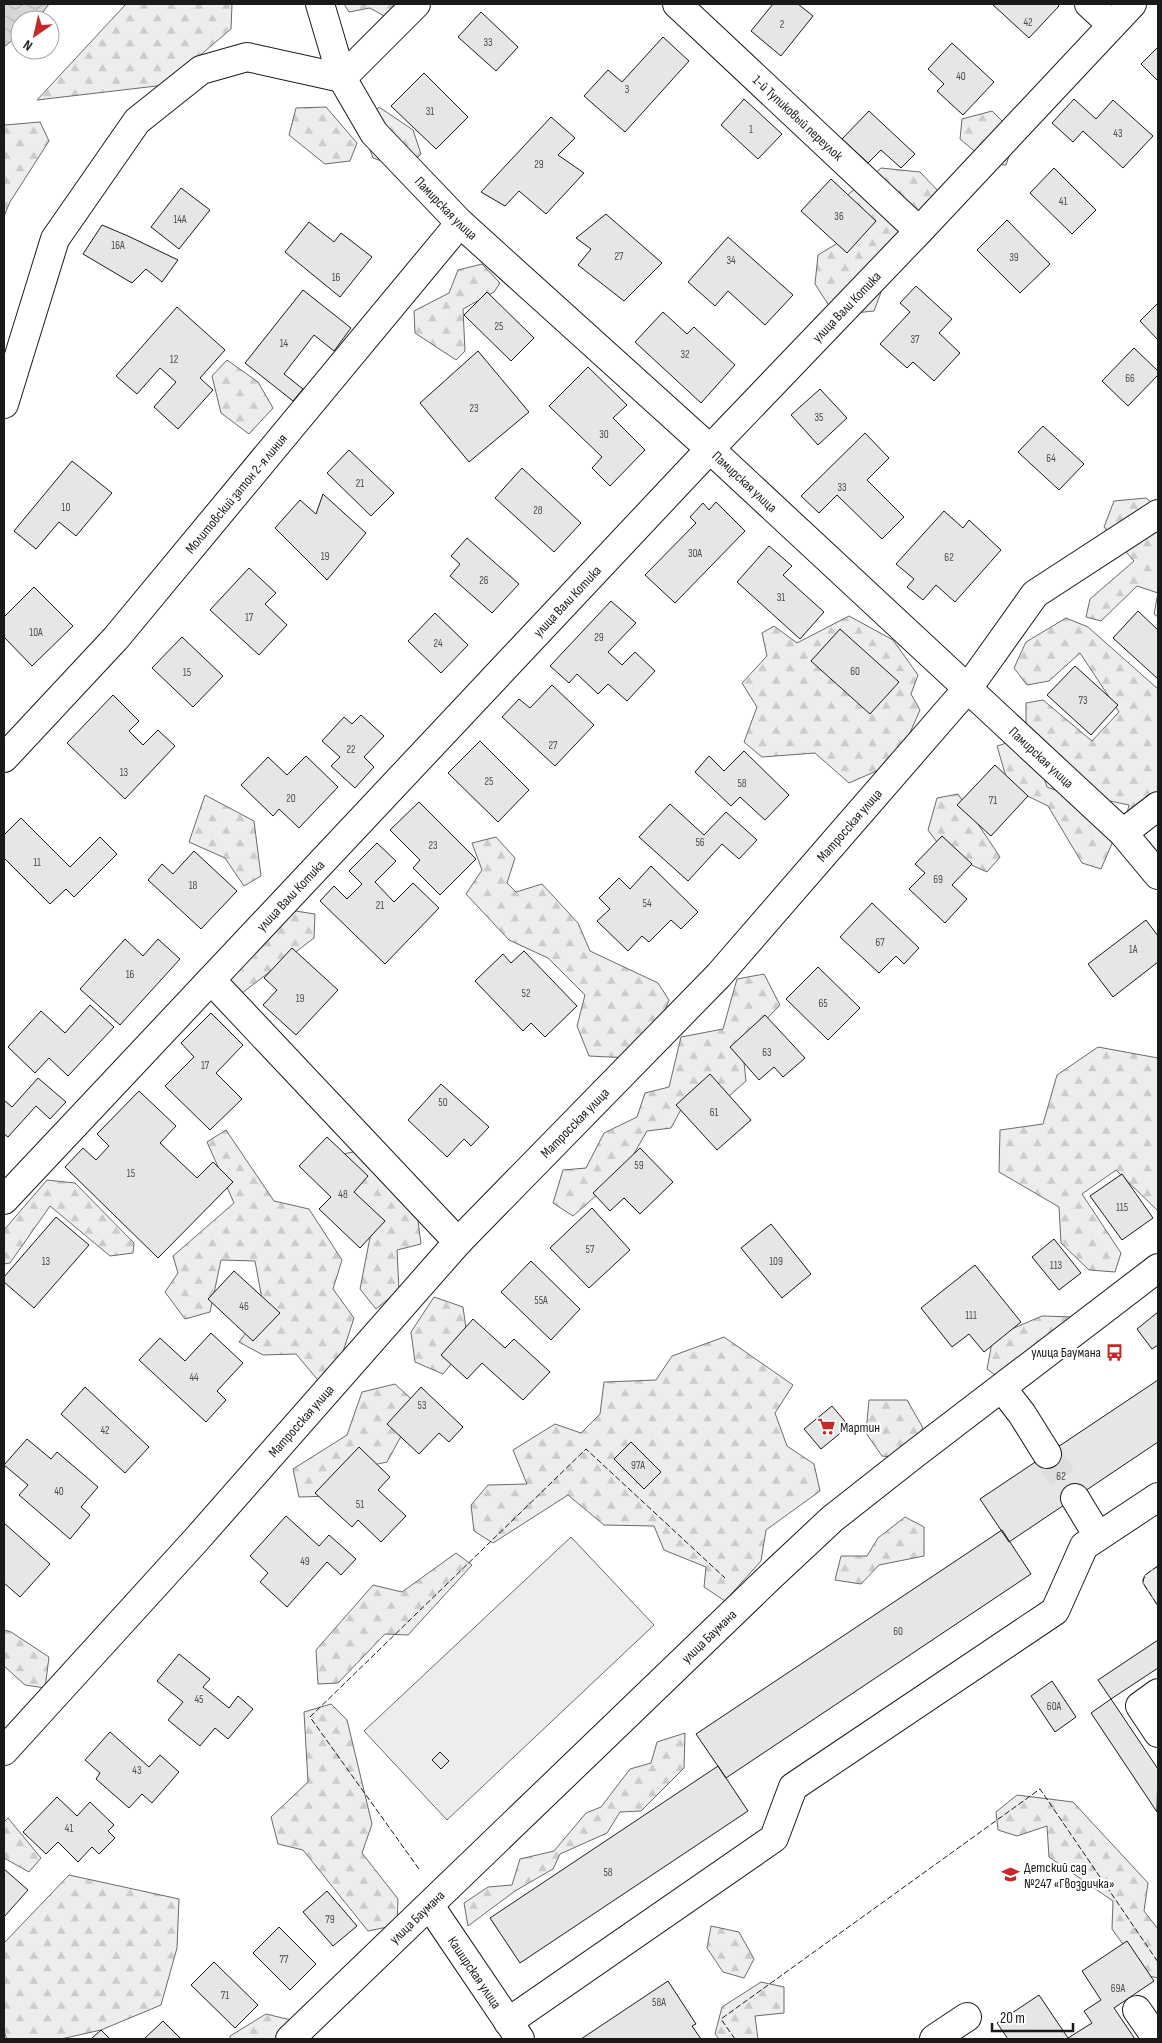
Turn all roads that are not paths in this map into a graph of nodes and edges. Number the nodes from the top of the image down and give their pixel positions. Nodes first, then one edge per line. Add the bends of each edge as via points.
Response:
1 (320, 4) edge
2 (416, 4) edge
3 (677, 4) edge
4 (1089, 4) edge
5 (1132, 4) edge
6 (1112, 25) junction
7 (342, 78) junction
8 (460, 223) junction
9 (919, 231) junction
10 (4, 404) edge
11 (710, 449) junction
12 (1158, 514) edge
13 (968, 688) junction
14 (4, 758) edge
15 (1158, 806) edge
16 (1123, 832) junction
17 (1158, 876) edge
18 (211, 980) junction
19 (4, 1200) edge
20 (458, 1242) junction
21 (1158, 1268) edge
22 (1002, 1388) junction
23 (1047, 1454) tunnel mouth
24 (1158, 1496) edge
25 (1075, 1498) tunnel mouth
26 (1098, 1536) junction
27 (1158, 1693) edge
28 (1158, 1733) edge
29 (4, 1751) edge
30 (430, 1906) junction
31 (1137, 2010) dead end
32 (967, 2017) dead end
33 (514, 2031) edge
34 (290, 2039) edge
35 (934, 2039) edge
36 (1157, 2039) edge

1 - 7 street, Памирская улица
2 - 7 street
3 - 9 street, 1-й Тупиковый переулок
4 - 6 street
5 - 6 street, улица Вали Котика
6 - 9 street, улица Вали Котика
7 - 8 street, Памирская улица via 374,132
7 - 10 street via 247,57 201,70 137,121 55,239
8 - 11 street, Памирская улица
8 - 14 street, Молитовский затон 2-я линия via 116,638
9 - 11 street, улица Вали Котика
11 - 13 street, Памирская улица
11 - 18 street, улица Вали Котика
12 - 13 street, Матросская улица via 1035,594
13 - 16 street, Памирская улица
13 - 20 street, Матросская улица via 719,975
15 - 16 street
16 - 17 street, Памирская улица
18 - 19 street, улица Вали Котика
18 - 20 street
20 - 29 street, Матросская улица
21 - 22 street, улица Баумана
22 - 23 street
22 - 30 street, улица Баумана via 832,1519
24 - 26 street
25 - 26 street
26 - 33 street via 1084,1546 1055,1611 793,1787 774,1838
27 - 28 street via 1140,1706
30 - 33 street, Каширская улица
30 - 34 street, улица Баумана
31 - 36 street
32 - 35 street

